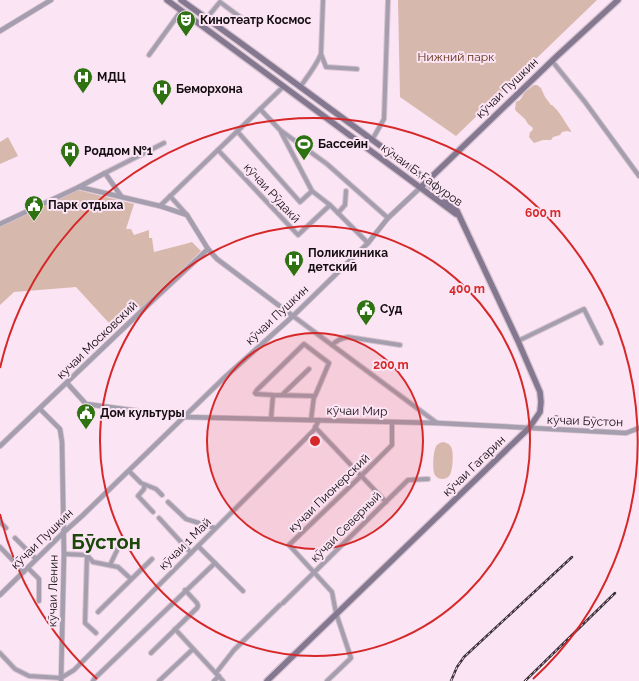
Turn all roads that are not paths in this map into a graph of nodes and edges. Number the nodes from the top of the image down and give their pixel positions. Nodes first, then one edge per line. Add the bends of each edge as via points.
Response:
1 (51, 0) edge
2 (167, 0) edge
3 (181, 0) edge
4 (323, 0) edge
5 (388, 0) edge
6 (618, 0) edge
7 (182, 11) junction
8 (206, 18) junction
9 (244, 20) dead end
10 (202, 25) junction
11 (0, 31) edge
12 (321, 54) junction
13 (149, 55) dead end
14 (552, 61) junction
15 (357, 69) dead end
16 (284, 86) junction
17 (300, 87) junction
18 (260, 109) junction
19 (280, 130) junction
20 (237, 131) junction
21 (360, 131) junction
22 (354, 138) junction
23 (372, 140) junction
24 (164, 143) dead end
25 (218, 150) junction
26 (106, 173) junction
27 (639, 176) edge
28 (426, 182) junction
29 (79, 187) junction
30 (421, 187) junction
31 (312, 191) junction
32 (346, 192) dead end
33 (121, 196) junction
34 (170, 196) junction
35 (330, 205) junction
36 (160, 206) junction
37 (338, 213) junction
38 (187, 215) junction
39 (460, 216) junction
40 (388, 218) junction
41 (0, 224) edge
42 (368, 243) junction
43 (208, 249) junction
44 (293, 316) junction
45 (518, 341) junction
46 (601, 343) dead end
47 (332, 345) junction
48 (400, 345) dead end
49 (309, 369) dead end
50 (66, 383) junction
51 (273, 395) junction
52 (282, 396) junction
53 (314, 396) junction
54 (40, 409) junction
55 (184, 417) junction
56 (271, 419) junction
57 (312, 420) junction
58 (319, 420) junction
59 (392, 422) junction
60 (437, 423) junction
61 (316, 427) junction
62 (529, 428) junction
63 (639, 428) edge
64 (0, 446) edge
65 (129, 471) junction
66 (361, 476) junction
67 (428, 479) dead end
68 (144, 485) junction
69 (162, 494) dead end
70 (168, 502) dead end
71 (386, 502) junction
72 (153, 512) dead end
73 (159, 518) dead end
74 (0, 522) edge
75 (6, 528) dead end
76 (215, 528) junction
77 (64, 532) junction
78 (15, 538) dead end
79 (120, 544) dead end
80 (198, 546) junction
81 (0, 548) edge
82 (191, 553) junction
83 (64, 554) junction
84 (87, 556) junction
85 (36, 559) junction
86 (152, 560) dead end
87 (215, 562) junction
88 (110, 565) junction
89 (26, 570) junction
90 (314, 572) junction
91 (131, 579) junction
92 (185, 590) junction
93 (243, 591) dead end
94 (0, 595) edge
95 (39, 601) dead end
96 (98, 612) dead end
97 (336, 613) junction
98 (175, 630) junction
99 (96, 633) dead end
100 (193, 649) junction
101 (0, 653) edge
102 (151, 653) dead end
103 (217, 674) junction
104 (62, 680) edge
105 (93, 681) edge
106 (159, 681) edge
107 (214, 681) edge
108 (224, 681) edge
109 (267, 681) edge
110 (328, 681) edge

1 - 11 street
2 - 7 main road, кӯчаи Б. Ғафуров
3 - 8 main road, кӯчаи Б. Ғафуров
4 - 12 street
5 - 23 street via 384,119
6 - 14 main road, кӯчаи Пушкин
7 - 10 main road, кӯчаи Б. Ғафуров
7 - 13 street
8 - 9 street via 220,2
8 - 10 street
8 - 17 main road, кӯчаи Б. Ғафуров
10 - 16 main road, кӯчаи Б. Ғафуров
12 - 15 street via 326,67
12 - 17 street
14 - 27 street
14 - 28 main road, кӯчаи Пушкин
16 - 18 street
16 - 22 main road, кӯчаи Б. Ғафуров
17 - 21 main road, кӯчаи Б. Ғафуров
18 - 19 street
18 - 20 street
19 - 31 street
19 - 40 street via 327,164
20 - 25 street
20 - 31 street, кӯчаи Рӯдакӣ via 300,202
21 - 22 street
21 - 23 main road, кӯчаи Б. Ғафуров
22 - 30 main road, кӯчаи Б. Ғафуров
23 - 28 main road, кӯчаи Б. Ғафуров
24 - 26 street
25 - 34 street
25 - 35 street, кӯчаи Рӯдакӣ via 298,235
26 - 29 street
26 - 33 street
28 - 30 main road, кӯчаи Пушкин
28 - 39 main road, кӯчаи Б. Ғафуров
29 - 33 street
29 - 41 street
30 - 39 main road, кӯчаи Б. Ғафуров
30 - 40 street, кӯчаи Пушкин
31 - 35 street
32 - 37 street via 345,205
33 - 36 street
34 - 36 street
34 - 38 street
35 - 37 street
36 - 38 street
37 - 42 street
38 - 43 street
39 - 45 main road, кӯчаи Гагарин
40 - 42 street, кӯчаи Пушкин
42 - 44 street, кӯчаи Пушкин
43 - 44 street via 217,259
43 - 50 street, кучаи Московский
44 - 47 street
44 - 55 street, кӯчаи Пушкин
45 - 46 street via 584,309
45 - 62 main road, кӯчаи Гагарин via 540,392 540,412
47 - 48 street via 336,340 348,337
47 - 60 street
49 - 52 street
50 - 54 street, кучаи Московский
50 - 55 street, кӯчаи Мир via 86,404
51 - 52 street
51 - 53 street via 255,393 304,344 329,363
51 - 56 street
52 - 53 street
53 - 57 street
54 - 64 street, кучаи Московский
54 - 77 street, кӯчаи Ленин via 60,429
55 - 56 street, кӯчаи Мир
55 - 65 street, кӯчаи Пушкин
56 - 57 street, кӯчаи Мир
57 - 58 street, кӯчаи Мир
58 - 59 street, кӯчаи Мир
58 - 61 street, кӯчаи 1 Май
59 - 60 street, кӯчаи Мир
59 - 66 street, кучаи Пионерский via 392,445
60 - 62 street, кӯчаи Мир
61 - 66 street
61 - 76 street, кӯчаи 1 Май
62 - 63 street, кӯчаи Бӯстон via 626,433
62 - 97 main road, кӯчаи Гагарин
65 - 68 street
65 - 77 street, кӯчаи Пушкин
66 - 71 street
66 - 90 street, кучаи Пионерский via 289,545
67 - 71 street, кӯчаи Северный via 408,480
68 - 69 street
68 - 72 street via 138,496
70 - 76 street via 186,519
71 - 90 street, кӯчаи Северный
73 - 82 street
74 - 75 street
76 - 80 street, кӯчаи 1 Май
77 - 83 street, кӯчаи Ленин
77 - 85 street, кӯчаи Пушкин
78 - 85 street
79 - 88 street
80 - 82 street, кӯчаи 1 Май
80 - 87 street
81 - 89 street
82 - 104 street, кӯчаи 1 Май
83 - 84 street
83 - 104 street, кӯчаи Ленин
84 - 88 street via 93,562
84 - 99 street via 85,623
85 - 89 street, кӯчаи Пушкин
86 - 91 street
87 - 92 street
87 - 93 street
88 - 91 street via 118,567
89 - 94 street, кӯчаи Пушкин
89 - 95 street via 39,579
90 - 97 street, кучаи Пионерский via 332,592
90 - 103 street, кӯчаи Северный via 234,650
91 - 96 street
92 - 98 street via 198,606
92 - 105 street
97 - 109 main road, кӯчаи Гагарин
97 - 110 street, кучаи Пионерский via 351,658
98 - 100 street
98 - 102 street
100 - 103 street
100 - 106 street
101 - 104 street via 15,669 29,676
103 - 107 street, кӯчаи Северный
103 - 108 street

